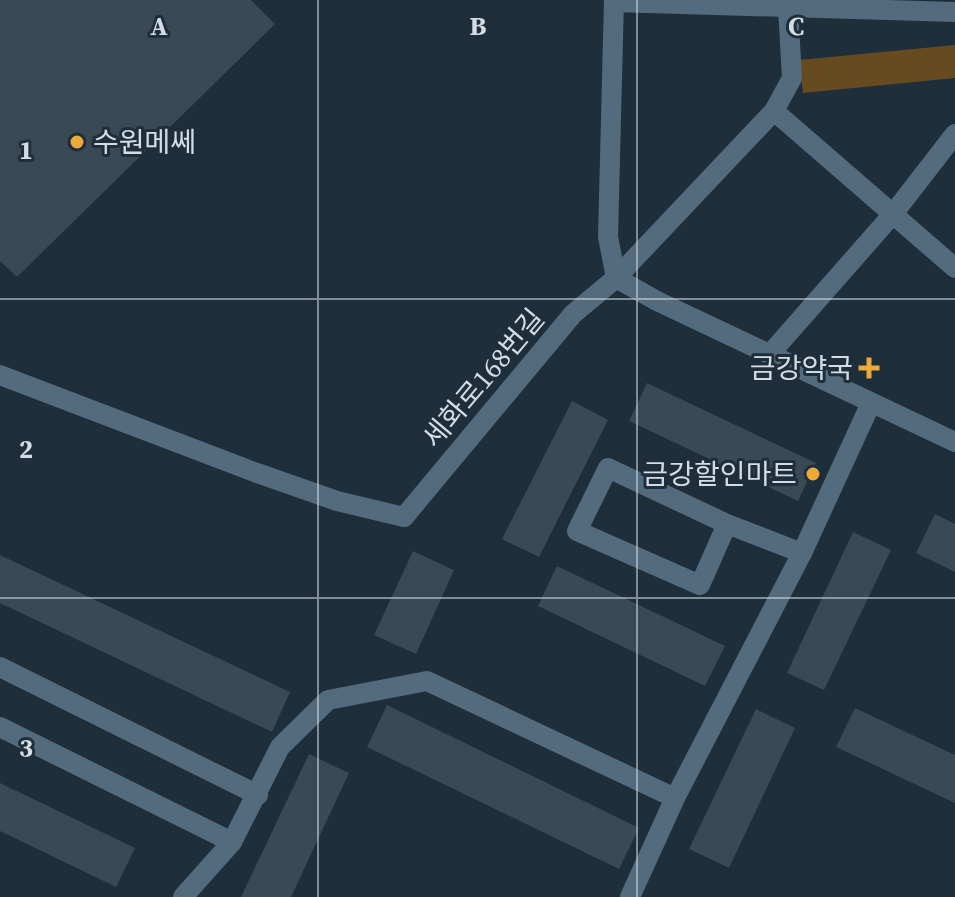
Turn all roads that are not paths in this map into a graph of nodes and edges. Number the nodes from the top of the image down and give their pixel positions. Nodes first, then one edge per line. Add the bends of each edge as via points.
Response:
1 (614, 1) edge
2 (909, 5) edge
3 (788, 8) junction
4 (955, 12) edge
5 (774, 111) junction
6 (955, 134) edge
7 (893, 214) junction
8 (955, 268) edge
9 (616, 278) junction
10 (770, 354) junction
11 (0, 375) edge
12 (871, 403) junction
13 (955, 442) edge
14 (727, 524) junction
15 (802, 553) junction
16 (0, 667) edge
17 (0, 727) edge
18 (258, 795) junction
19 (675, 798) junction
20 (232, 842) junction
21 (183, 897) edge
22 (630, 897) edge

1 - 3 street
1 - 9 street via 608,237
2 - 3 street
2 - 4 street
3 - 5 street via 792,78
5 - 7 street
5 - 9 street
6 - 7 street
7 - 8 street
7 - 10 street
9 - 10 street
9 - 11 street, 세화로168번길 via 573,314 404,517 337,501
10 - 12 street
12 - 13 street
12 - 15 street
14 - 14 street via 608,468 577,531 700,585
14 - 15 street
15 - 19 street
16 - 18 street
17 - 20 street
18 - 19 street via 280,747 328,700 427,681
18 - 20 street
19 - 22 street
20 - 21 street

